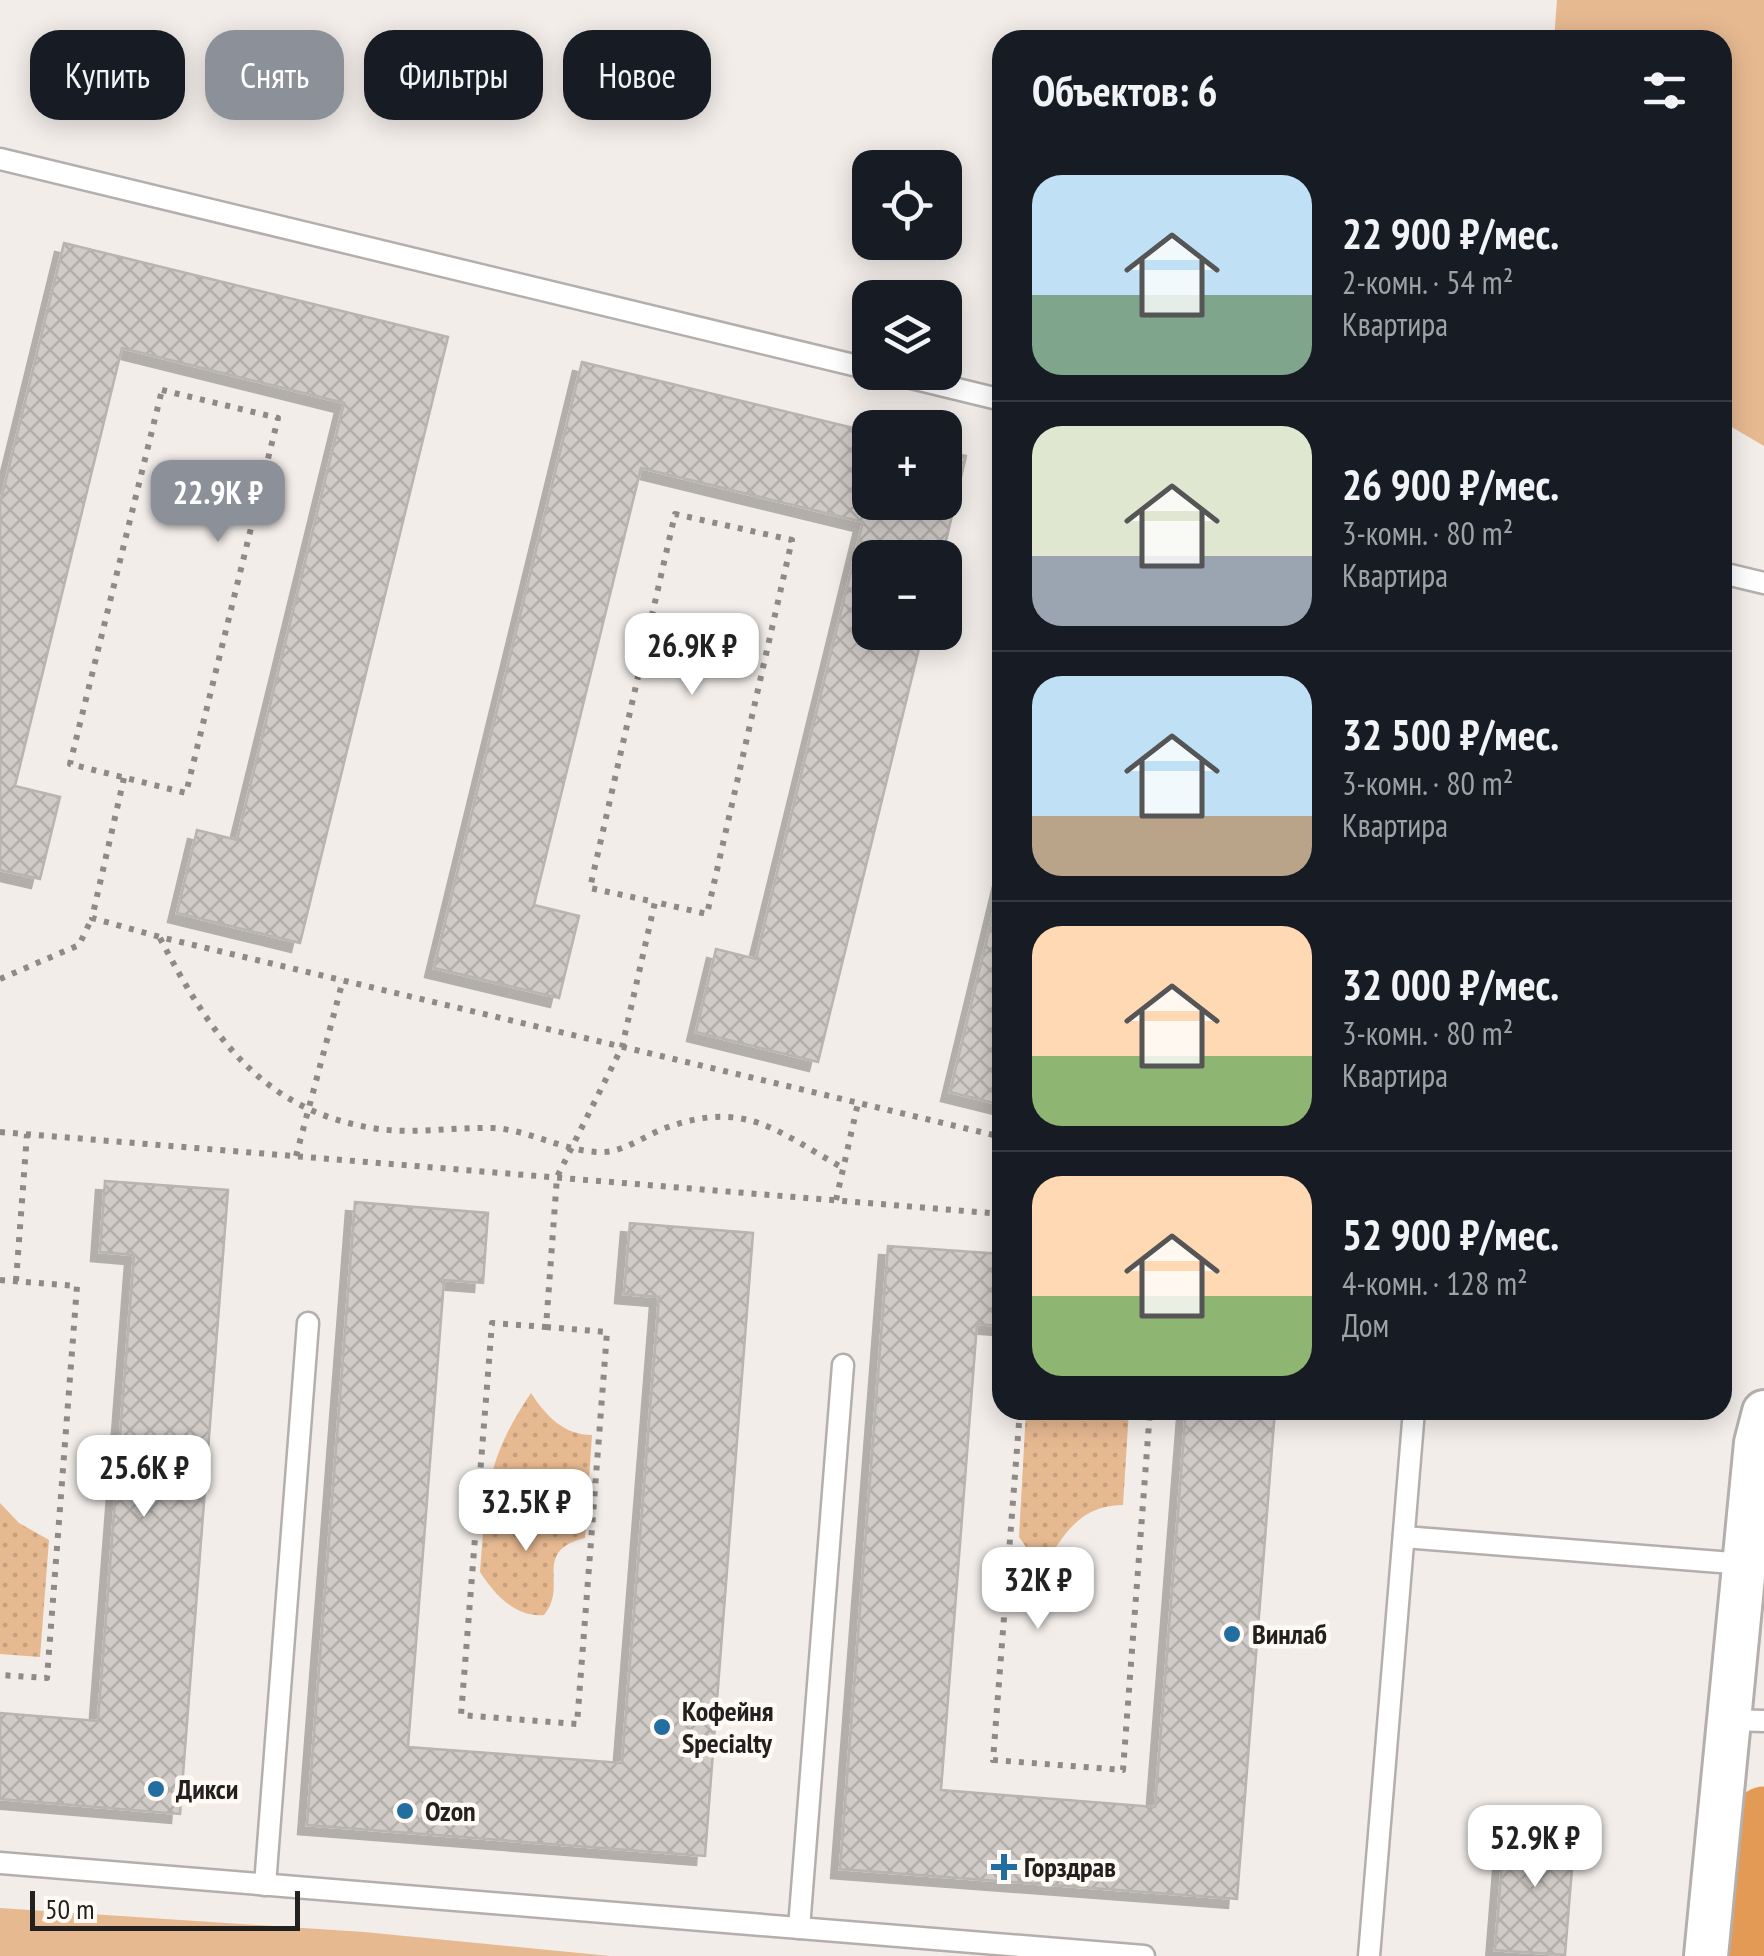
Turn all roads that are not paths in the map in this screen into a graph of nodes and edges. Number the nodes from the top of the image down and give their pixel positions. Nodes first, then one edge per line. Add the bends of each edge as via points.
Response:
1 (0, 160) edge
2 (852, 364) edge
3 (961, 390) edge
4 (992, 398) edge
5 (1732, 575) edge
6 (1764, 583) edge
7 (308, 1323) dead end
8 (843, 1365) dead end
9 (1764, 1412) edge
10 (1413, 1420) edge
11 (1404, 1537) junction
12 (1744, 1564) junction
13 (1747, 1720) edge
14 (0, 1863) edge
15 (265, 1885) junction
16 (800, 1928) junction
17 (1708, 1955) edge
18 (1144, 1956) edge
19 (1369, 1956) edge

1 - 2 lane
3 - 4 lane
5 - 6 lane
7 - 15 lane
8 - 16 lane
9 - 12 street
10 - 11 lane
11 - 12 lane
11 - 19 lane
12 - 13 street
13 - 17 street
14 - 15 lane
15 - 16 lane
16 - 18 lane

